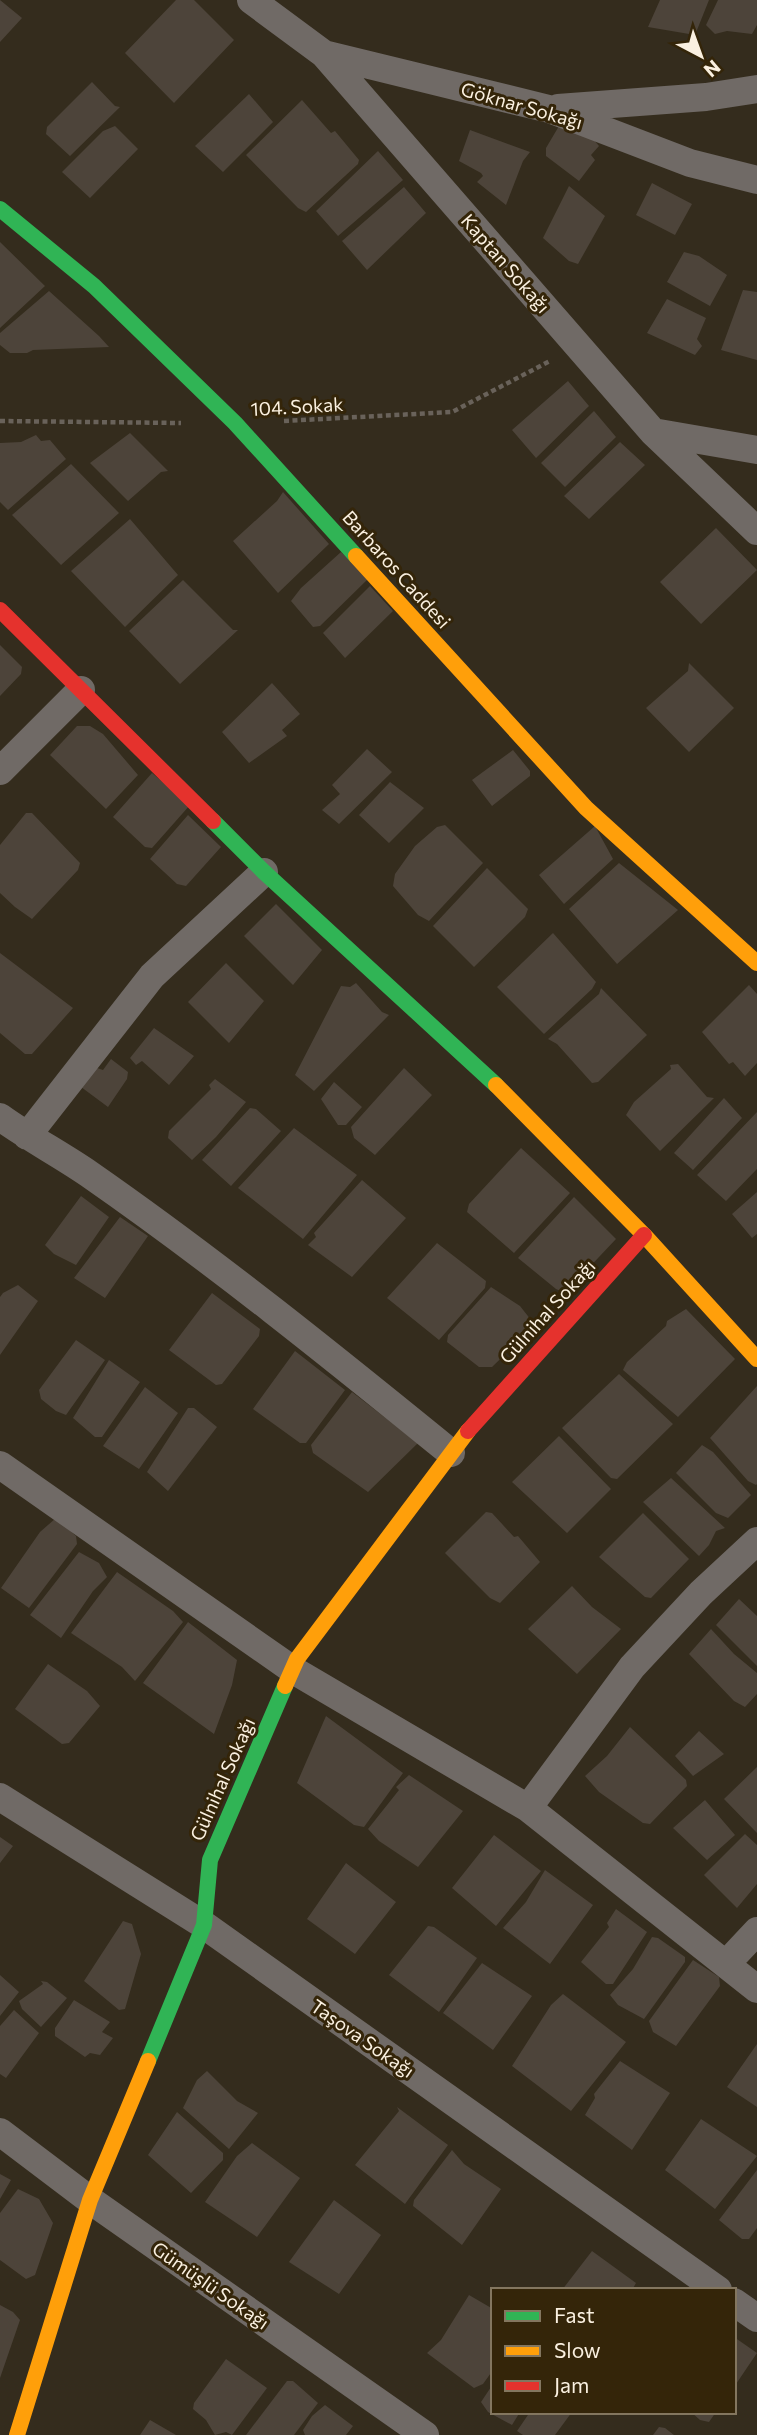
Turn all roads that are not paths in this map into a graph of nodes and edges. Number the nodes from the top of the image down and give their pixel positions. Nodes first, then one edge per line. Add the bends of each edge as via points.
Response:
1 (251, 0) edge
2 (324, 54) junction
3 (757, 89) edge
4 (549, 109) junction
5 (757, 180) edge
6 (0, 209) edge
7 (653, 432) junction
8 (757, 450) edge
9 (757, 531) edge
10 (0, 610) edge
11 (81, 690) junction
12 (0, 771) edge
13 (264, 872) junction
14 (757, 963) edge
15 (0, 1117) edge
16 (27, 1136) junction
17 (644, 1235) junction
18 (757, 1359) edge
19 (450, 1453) junction
20 (0, 1465) edge
21 (757, 1541) edge
22 (293, 1670) junction
23 (0, 1797) edge
24 (528, 1808) junction
25 (204, 1925) junction
26 (757, 1931) edge
27 (726, 1964) junction
28 (757, 1989) edge
29 (0, 2132) edge
30 (90, 2200) junction
31 (715, 2288) edge
32 (736, 2303) edge
33 (757, 2318) edge
34 (16, 2435) edge
35 (425, 2435) edge

1 - 2 street, Kaptan Sokağı
2 - 4 street, Göknar Sokağı
2 - 7 street, Kaptan Sokağı
3 - 4 street
4 - 5 street, Göknar Sokağı via 690,163
6 - 14 street, Barbaros Caddesi via 94,286 235,423 586,808
7 - 8 street
7 - 9 street, Kaptan Sokağı
10 - 11 street
11 - 12 street
11 - 13 street
13 - 16 street via 152,976
13 - 17 street via 484,1073
15 - 16 street
16 - 19 street via 88,1173 296,1326
17 - 18 street
17 - 19 street, Gülnihal Sokağı
19 - 22 street, Gülnihal Sokağı
20 - 22 street
21 - 24 street via 632,1667
22 - 24 street
22 - 25 street, Gülnihal Sokağı via 210,1860
23 - 25 street, Taşova Sokağı
24 - 27 street
25 - 30 street, Gülnihal Sokağı
25 - 31 street, Taşova Sokağı
26 - 27 street
27 - 28 street
29 - 30 street, Gümüşlü Sokağı
30 - 34 street, Gülnihal Sokağı
30 - 35 street, Gümüşlü Sokağı
32 - 33 street

